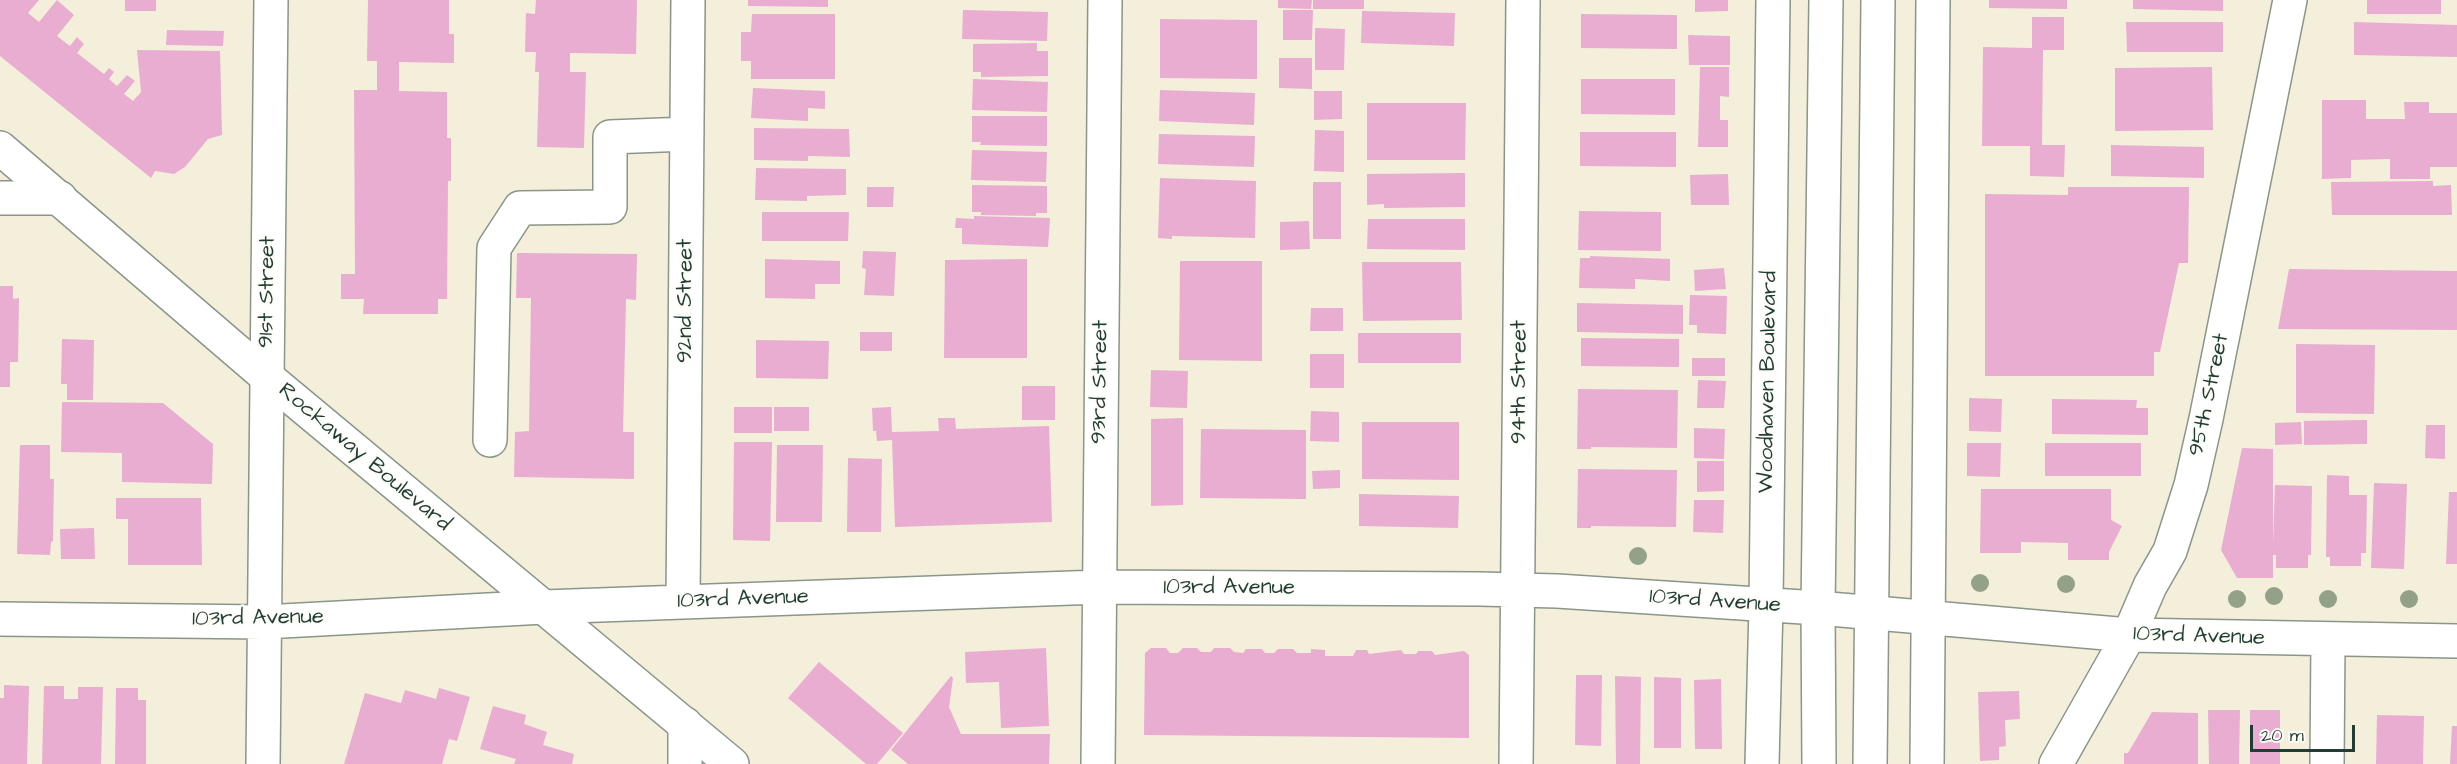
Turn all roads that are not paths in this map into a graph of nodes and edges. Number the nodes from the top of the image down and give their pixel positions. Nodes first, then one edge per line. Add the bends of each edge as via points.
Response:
1 (271, 0) edge
2 (688, 0) edge
3 (1105, 0) edge
4 (1523, 0) edge
5 (1773, 0) edge
6 (1826, 0) edge
7 (1878, 0) edge
8 (1933, 0) edge
9 (2290, 0) edge
10 (687, 134) junction
11 (0, 148) edge
12 (0, 198) edge
13 (60, 198) junction
14 (267, 377) junction
15 (490, 440) dead end
16 (1099, 587) junction
17 (1518, 589) junction
18 (683, 602) junction
19 (1766, 605) junction
20 (544, 607) junction
21 (1818, 608) junction
22 (1872, 612) junction
23 (1928, 616) junction
24 (0, 619) edge
25 (264, 622) junction
26 (2129, 635) junction
27 (2328, 640) junction
28 (2457, 641) edge
29 (685, 724) junction
30 (263, 764) edge
31 (685, 764) edge
32 (732, 764) edge
33 (1098, 764) edge
34 (1516, 764) edge
35 (1762, 764) edge
36 (1819, 764) edge
37 (1870, 764) edge
38 (1927, 764) edge
39 (2056, 764) edge
40 (2327, 764) edge

1 - 14 street, 91st Street
2 - 10 street, 92nd Street
3 - 16 street, 93rd Street
4 - 17 street, 94th Street
5 - 19 street, Woodhaven Boulevard
6 - 21 street
7 - 22 street
8 - 23 street
9 - 26 street, 95th Street via 2191,485 2170,551
10 - 15 street via 610,137 610,207 520,208 494,248
10 - 18 street, 92nd Street
11 - 13 street, Rockaway Boulevard
12 - 13 street
13 - 14 street, Rockaway Boulevard
14 - 20 street, Rockaway Boulevard
14 - 25 street, 91st Street
16 - 17 street, 103rd Avenue
16 - 18 street, 103rd Avenue
16 - 33 street, 93rd Street
17 - 19 street, 103rd Avenue
17 - 34 street, 94th Street
18 - 20 street, 103rd Avenue
19 - 21 street, 103rd Avenue
19 - 35 street, Woodhaven Boulevard
20 - 25 street, 103rd Avenue
20 - 29 street, Rockaway Boulevard
21 - 22 street, 103rd Avenue
21 - 36 street
22 - 23 street, 103rd Avenue
22 - 37 street
23 - 26 street, 103rd Avenue
23 - 38 street
24 - 25 street, 103rd Avenue
25 - 30 street, 91st Street
26 - 27 street, 103rd Avenue
26 - 39 street, 95th Street
27 - 28 street, 103rd Avenue
27 - 40 street
29 - 31 street
29 - 32 street, Rockaway Boulevard

